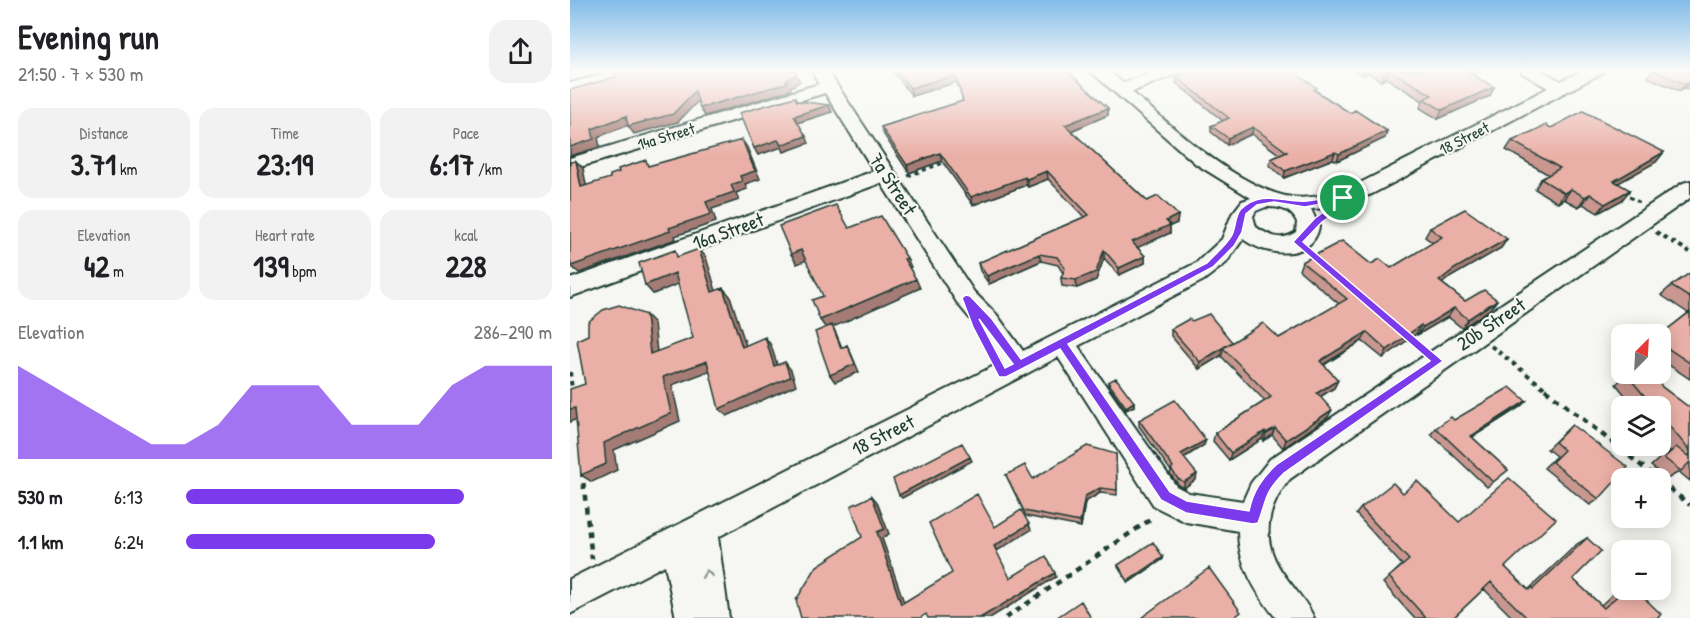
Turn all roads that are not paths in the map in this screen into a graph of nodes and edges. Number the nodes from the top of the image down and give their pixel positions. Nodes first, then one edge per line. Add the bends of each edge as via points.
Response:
1 (763, 99) edge
2 (838, 99) edge
3 (1132, 99) edge
4 (1539, 99) edge
5 (570, 164) edge
6 (1215, 169) junction
7 (888, 178) junction
8 (1690, 188) edge
9 (1365, 189) junction
10 (1282, 202) junction
11 (1242, 216) junction
12 (1309, 228) junction
13 (1285, 245) junction
14 (1196, 274) junction
15 (570, 288) edge
16 (1062, 344) junction
17 (1011, 369) junction
18 (1253, 518) junction
19 (689, 536) junction
20 (570, 597) edge
21 (693, 618) edge
22 (712, 618) edge
23 (1297, 618) edge

1 - 5 street, 14a Street
2 - 7 street, 7a Street
3 - 6 street
4 - 9 street, 18 Street
6 - 10 street via 1242,186
6 - 11 street
7 - 15 street, 16a Street
7 - 17 street, 7a Street via 966,298 978,327
8 - 18 street, 20b Street via 1280,469 1267,482
9 - 10 street, 18 Street via 1331,201
9 - 12 street, 18 Street
10 - 11 street via 1254,202
10 - 12 street via 1305,214
11 - 13 street via 1247,233 1255,239
11 - 14 street, 18 Street via 1227,249
12 - 13 street via 1304,238
13 - 14 street, 18 Street via 1244,255
14 - 16 street, 18 Street
16 - 17 street, 18 Street
16 - 18 street via 1159,487 1174,503
17 - 19 street, 18 Street
18 - 23 street via 1258,558 1267,578
19 - 20 street, 18 Street
19 - 21 street
22 -> 19 street

